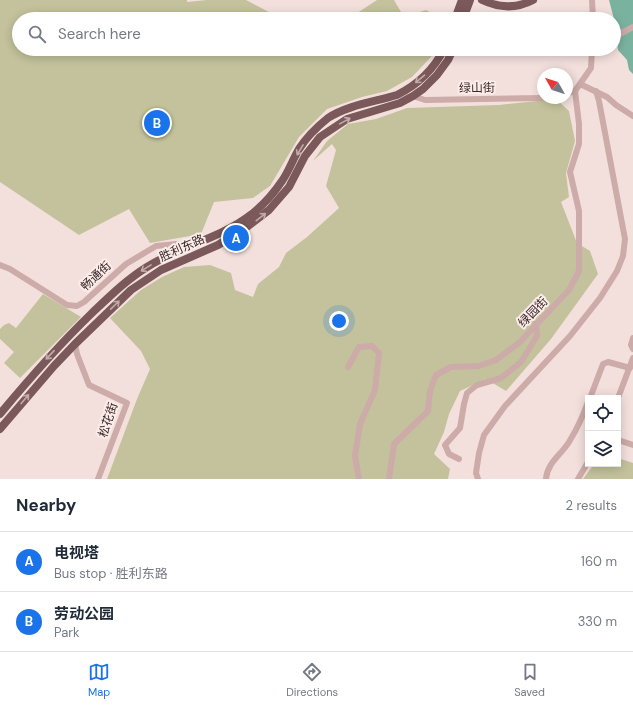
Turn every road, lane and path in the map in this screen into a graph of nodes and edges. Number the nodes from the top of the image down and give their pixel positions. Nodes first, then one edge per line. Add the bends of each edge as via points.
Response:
1 (482, 0) edge
2 (502, 0) edge
3 (518, 0) edge
4 (533, 0) edge
5 (592, 0) edge
6 (467, 2) edge
7 (460, 12) edge
8 (465, 12) edge
9 (593, 12) edge
10 (633, 27) edge
11 (621, 33) edge
12 (441, 56) edge
13 (450, 56) edge
14 (592, 56) edge
15 (580, 84) junction
16 (575, 91) joint
17 (596, 91) junction
18 (413, 96) junction
19 (537, 98) edge
20 (633, 116) edge
21 (189, 247) junction
22 (0, 265) edge
23 (536, 324) junction
24 (633, 338) edge
25 (75, 344) junction
26 (633, 349) edge
27 (633, 358) edge
28 (348, 367) dead end
29 (630, 368) junction
30 (591, 395) edge
31 (619, 395) edge
32 (585, 410) edge
33 (0, 414) edge
34 (0, 429) edge
35 (621, 441) edge
36 (633, 445) edge
37 (460, 459) dead end
38 (585, 467) edge
39 (98, 479) edge
40 (359, 479) edge
41 (388, 479) edge
42 (478, 479) edge
43 (546, 479) edge
44 (578, 479) edge

1 - 4 main road via 511,7
2 - 3 main road
5 - 9 street
6 - 7 main road
6 - 8 main road
10 - 11 street
12 -> 21 main road via 427,73 404,91 343,110 328,119 312,133 283,180 252,214 236,225
13 - 18 main road, 胜利东路 via 437,75
14 - 15 street via 591,68
15 - 16 street
15 - 17 street
16 - 23 street, 绿园街 via 579,144 570,172 579,211 579,271 569,290
17 - 20 street
17 - 42 street via 625,239 623,256 600,298 570,336 505,406 484,435 476,473
18 - 19 street, 绿山街 via 425,100
25 -> 18 main road, 胜利东路 via 131,290 161,270 218,245 269,210 289,187 305,156 320,137 347,119 400,103
21 - 22 street, 畅通街 via 176,244 156,246 126,264 77,306 67,305
21 -> 33 main road via 147,267 111,295 57,347
23 - 37 street via 537,336 521,362 501,378 477,385 467,393 460,428 445,444 449,454
23 - 41 street, 绿园街 via 520,342 496,360 479,366 451,367 436,375 430,391 428,411 394,444
24 - 26 street
34 -> 25 main road, 胜利东路
25 - 39 street, 松花街 via 89,385 127,403
27 - 29 street
28 - 40 street via 359,347 372,346 379,353 375,390 360,424 355,456
29 - 30 street via 608,362 603,364
29 - 31 street
32 - 43 street via 568,444 550,466
35 - 36 street
38 - 44 street

